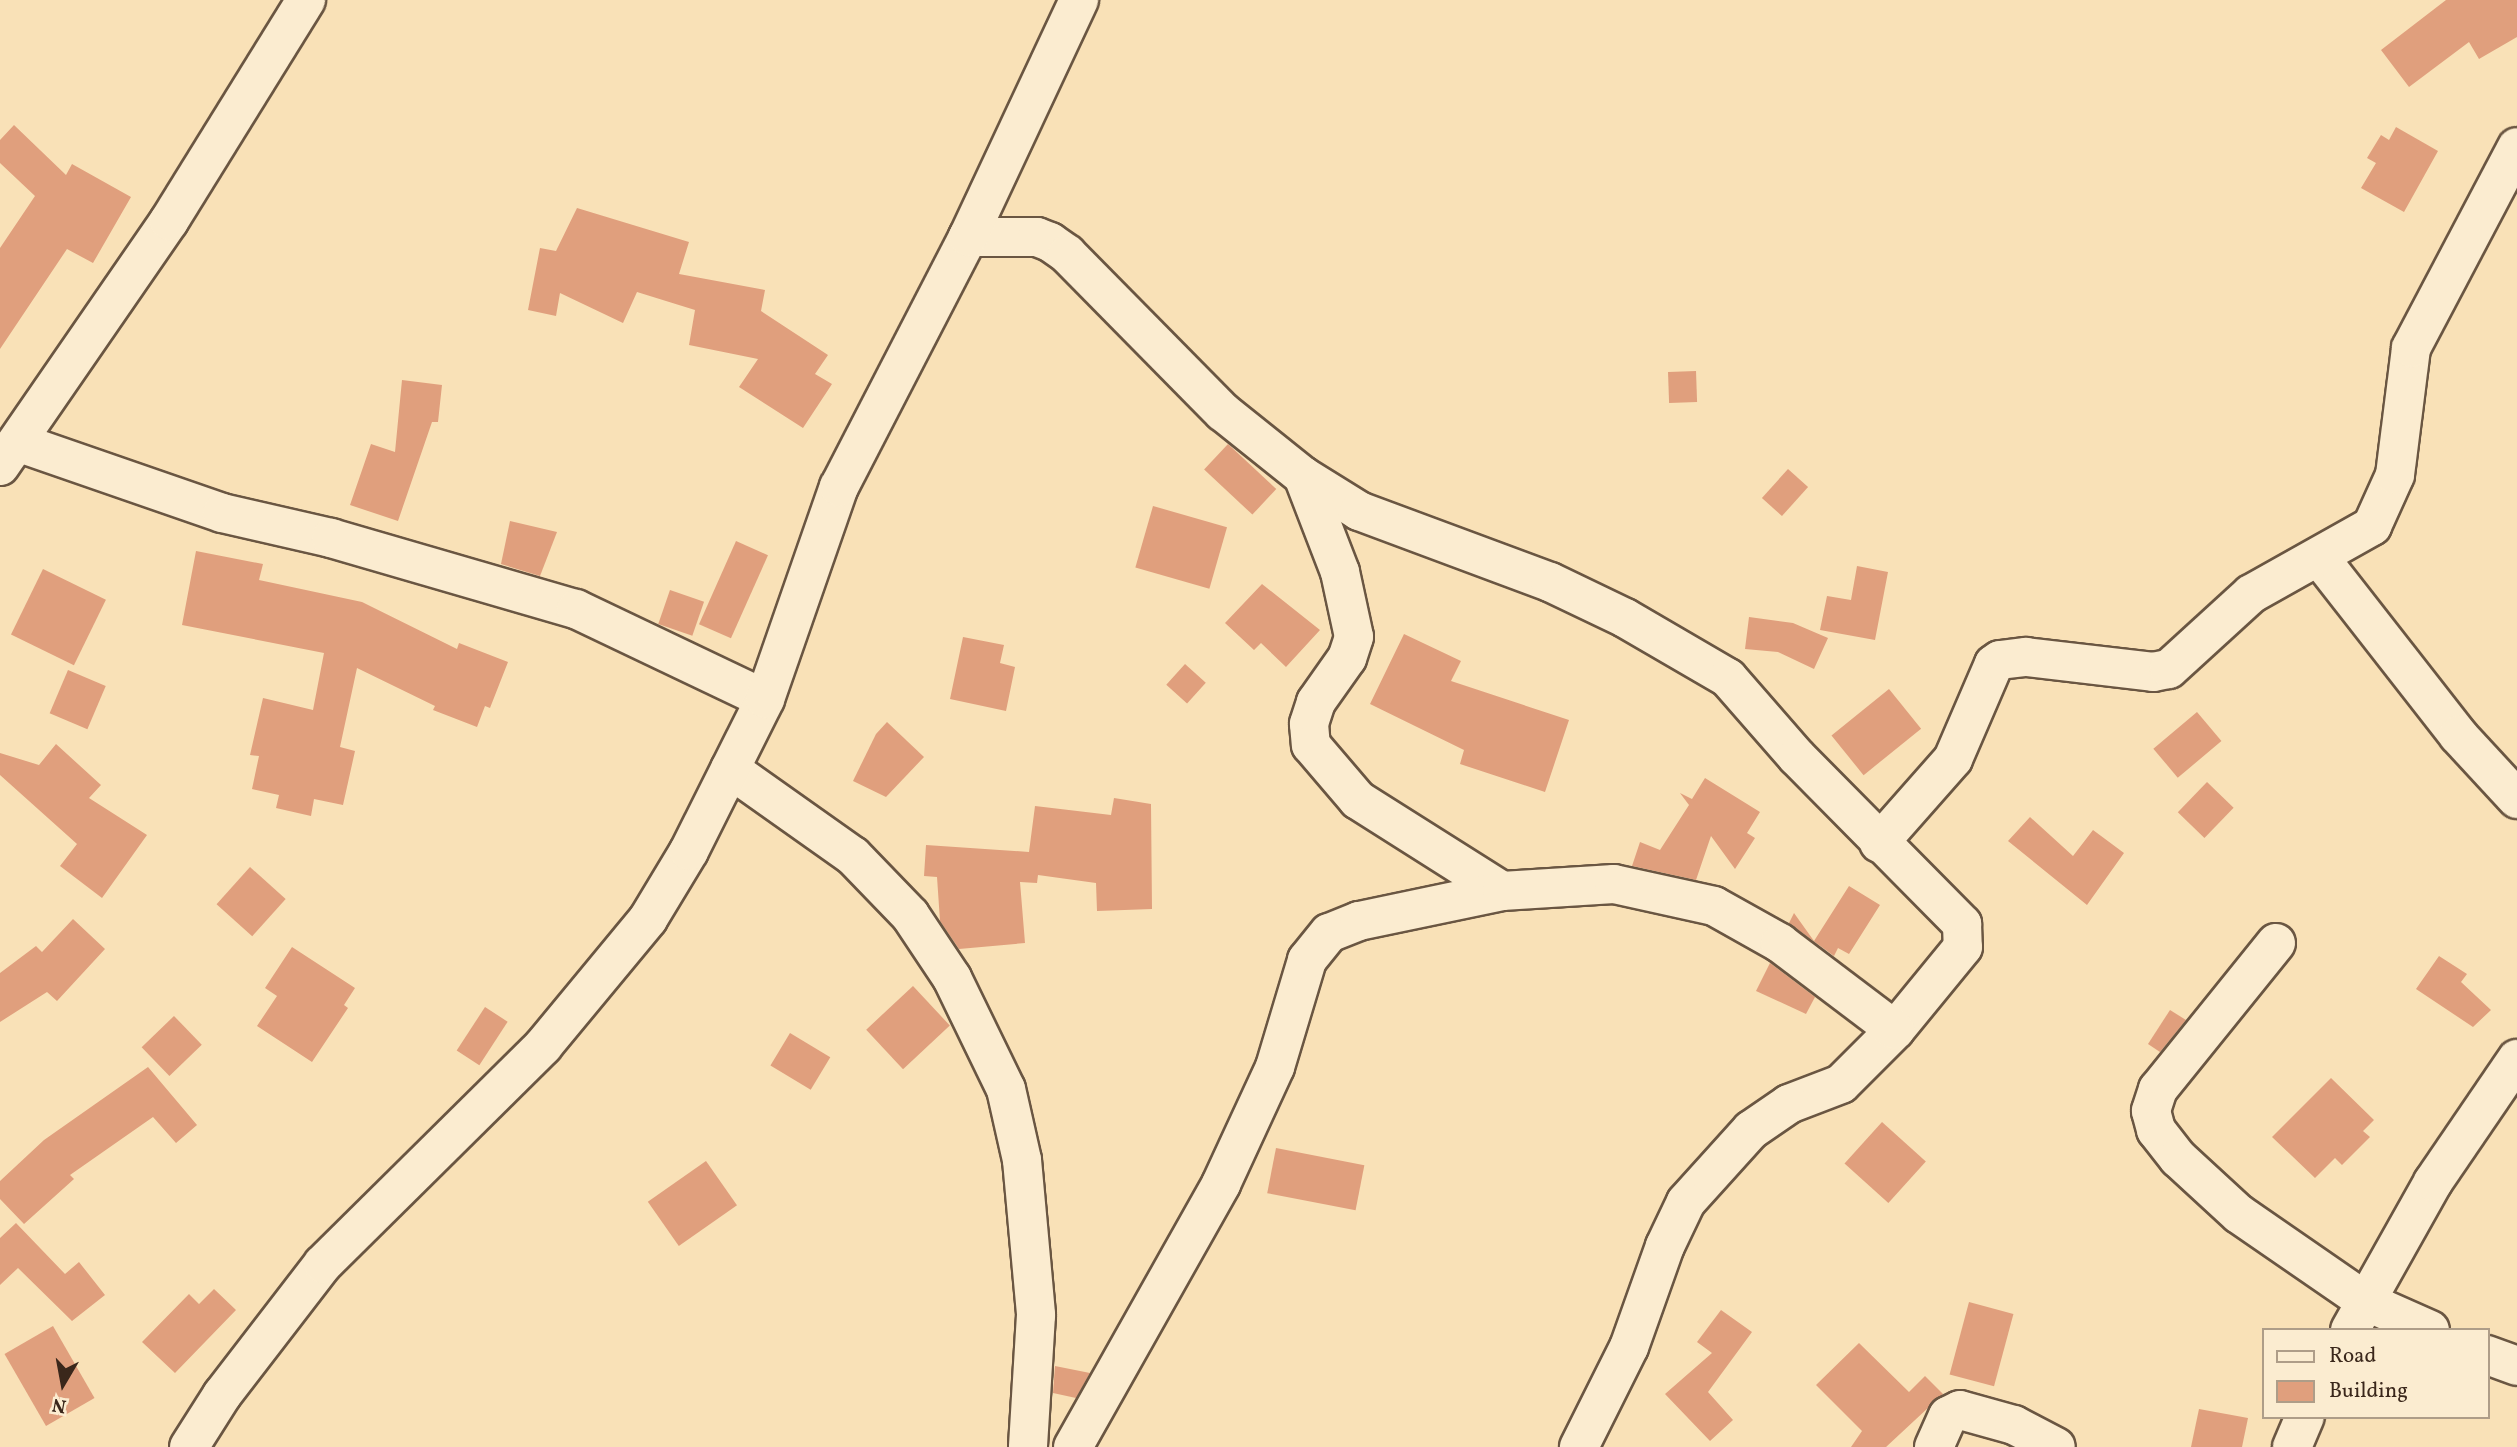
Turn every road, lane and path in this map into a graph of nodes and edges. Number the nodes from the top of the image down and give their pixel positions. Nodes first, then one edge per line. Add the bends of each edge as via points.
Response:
1 (306, 0) edge
2 (1079, 0) edge
3 (2517, 148) edge
4 (968, 237) junction
5 (10, 454) edge
6 (1303, 475) junction
7 (2319, 556) junction
8 (765, 699) junction
9 (730, 769) junction
10 (2517, 799) edge
11 (1879, 843) junction
12 (1502, 891) junction
13 (2276, 943) dead end
14 (1895, 1030) junction
15 (2517, 1059) edge
16 (2357, 1316) edge
17 (2420, 1328) edge
18 (2489, 1356) edge
19 (2517, 1366) edge
20 (2304, 1419) edge
21 (190, 1447) edge
22 (1028, 1447) edge
23 (1073, 1447) edge
24 (1579, 1447) edge
25 (1934, 1447) edge
26 (2056, 1447) edge
27 (2292, 1447) edge

1 - 5 street via 169,221
2 - 4 street
3 - 7 street via 2411,348 2395,475 2387,502 2372,526
4 - 6 street via 1037,237 1068,254 1223,412
4 - 8 street via 839,487
5 - 8 street via 331,538 576,609
6 - 11 street via 1359,511 1550,582 1700,660 1748,697 1797,757
6 - 12 street via 1340,572 1354,637 1347,658 1316,702 1309,724 1311,745 1358,800
7 - 10 street via 2458,735
7 - 11 street via 2251,594 2169,668 2153,672 2026,657 2000,660 1989,675 1953,759
8 - 9 street
9 - 21 street via 689,851 632,941 543,1046 323,1264 222,1395
9 - 22 street via 853,856 909,915 952,978 1006,1090 1022,1160 1036,1315
11 - 14 street via 1962,924 1965,940 1942,978
12 - 14 street via 1614,884 1714,906 1802,958
12 - 23 street via 1359,921 1329,933 1314,946 1275,1067 1222,1184
13 - 16 street via 2158,1089 2151,1111 2156,1130 2178,1158
14 - 24 street via 1841,1084 1788,1104 1751,1130 1686,1202 1629,1347
15 - 16 street via 2433,1181
16 - 17 street
18 - 19 street
20 - 27 street
25 - 26 street via 1948,1416 1960,1410 2014,1425

